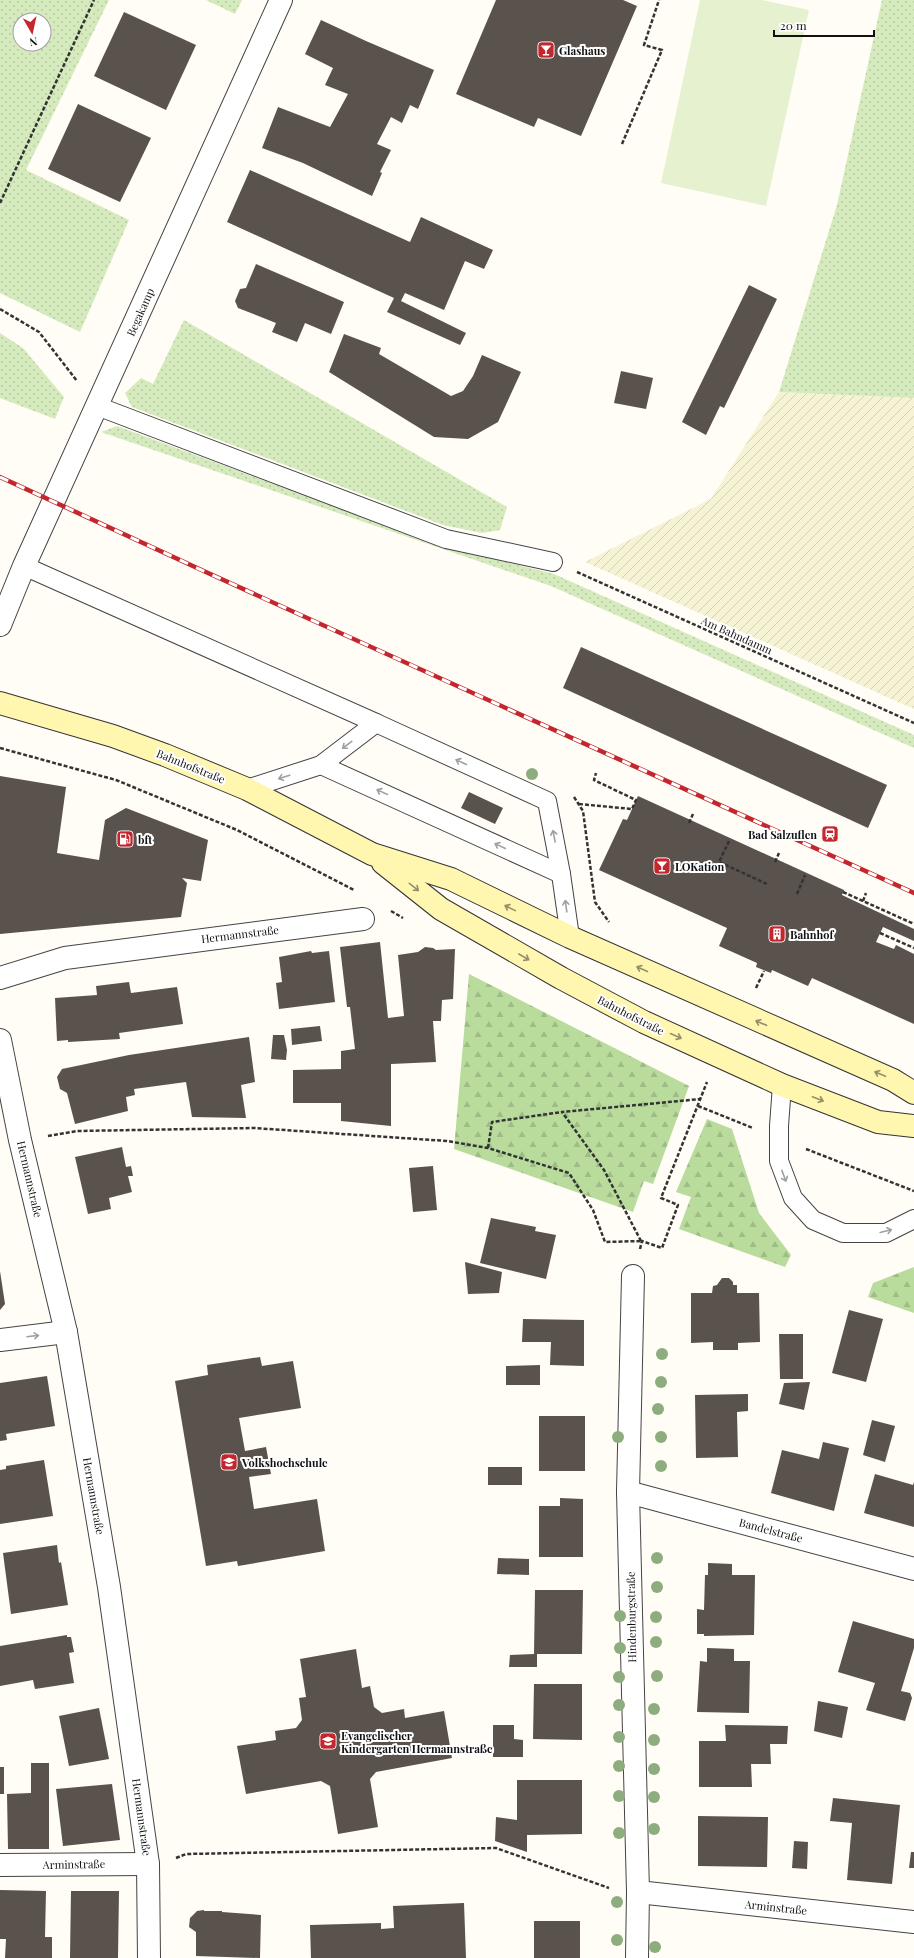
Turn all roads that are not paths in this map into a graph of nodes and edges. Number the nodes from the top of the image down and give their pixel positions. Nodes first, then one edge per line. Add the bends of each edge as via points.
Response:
1 (281, 0) edge
2 (97, 406) junction
3 (552, 562) road end
4 (24, 566) junction
5 (0, 625) edge
6 (0, 703) edge
7 (376, 722) junction
8 (321, 765) junction
9 (247, 789) junction
10 (372, 854) junction
11 (561, 874) junction
12 (363, 919) dead end
13 (570, 937) junction
14 (0, 978) edge
15 (0, 1040) edge
16 (782, 1085) junction
17 (914, 1093) edge
18 (914, 1126) edge
19 (914, 1219) edge
20 (633, 1276) dead end
21 (66, 1332) junction
22 (0, 1340) edge
23 (628, 1492) junction
24 (914, 1569) edge
25 (148, 1864) junction
26 (0, 1865) edge
27 (638, 1892) junction
28 (914, 1922) edge
29 (149, 1958) edge
30 (637, 1958) edge

1 - 2 street, Begakamp
2 - 3 lane via 446,539
2 - 4 street, Begakamp
4 - 5 street, Begakamp
4 - 7 lane
6 - 9 main road, Bahnhofstraße via 113,736
7 -> 8 lane
11 -> 7 lane via 547,801
8 -> 9 lane
11 -> 8 lane
9 - 10 main road, Bahnhofstraße
13 -> 10 main road, Bahnhofstraße via 451,879
10 -> 16 main road, Bahnhofstraße via 441,909 561,978 644,1022
13 -> 11 lane
12 - 14 street, Hermannstraße via 65,958
17 -> 13 main road, Bahnhofstraße via 893,1080
15 - 21 street, Hermannstraße via 20,1140
16 -> 18 main road, Bahnhofstraße via 878,1122
16 -> 19 lane via 779,1161 793,1198 813,1220 843,1233 886,1233
20 - 23 street, Hindenburgstraße
22 -> 21 street
21 - 25 street, Hermannstraße via 109,1587
23 - 24 street, Bandelstraße
23 - 27 street, Hindenburgstraße
25 - 26 street, Arminstraße
25 - 29 street, Hermannstraße
27 - 28 street, Arminstraße
27 - 30 street, Hindenburgstraße

